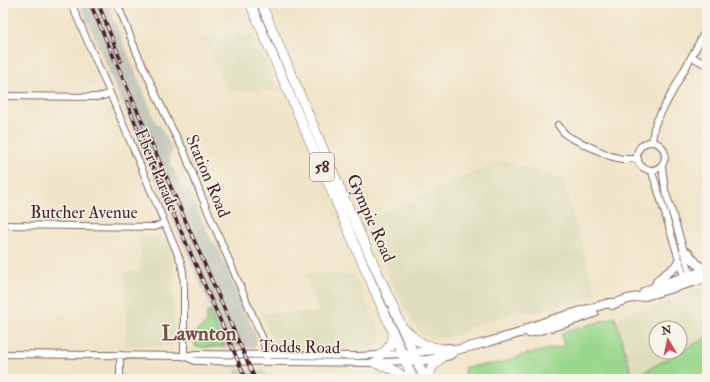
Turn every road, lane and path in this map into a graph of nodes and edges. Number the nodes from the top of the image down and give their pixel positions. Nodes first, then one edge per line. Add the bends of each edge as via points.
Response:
1 (70, 3) edge
2 (117, 3) edge
3 (250, 3) edge
4 (261, 3) edge
5 (707, 28) edge
6 (692, 57) junction
7 (707, 65) edge
8 (110, 94) junction
9 (3, 96) edge
10 (558, 125) dead end
11 (652, 142) junction
12 (638, 159) junction
13 (662, 166) junction
14 (651, 170) junction
15 (164, 223) junction
16 (3, 225) edge
17 (684, 251) junction
18 (679, 261) junction
19 (707, 273) edge
20 (689, 279) junction
21 (656, 287) junction
22 (635, 297) junction
23 (402, 327) junction
24 (393, 332) junction
25 (442, 353) junction
26 (3, 354) edge
27 (120, 355) junction
28 (266, 355) junction
29 (184, 356) junction
30 (403, 357) junction
31 (415, 357) junction
32 (377, 359) junction
33 (267, 362) junction
34 (120, 379) edge
35 (406, 379) edge
36 (413, 379) edge
37 (425, 379) edge
38 (429, 379) edge

1 - 8 street, Ebert Parade
2 - 28 street, Station Road via 166,118 188,160 264,342
3 - 24 highway, Gympie Road / 58
4 - 23 highway, Gympie Road / 58
5 - 6 street
6 - 7 street
6 - 11 street via 656,122
8 - 9 street via 96,97
8 - 15 street, Ebert Parade
10 - 12 street via 571,138 610,156
11 - 12 street via 640,149
11 - 13 street via 660,145 665,153
12 - 14 street via 644,168
13 - 14 street
13 - 17 street via 665,190
14 - 18 street
15 - 16 street, Butcher Avenue via 156,227
15 - 29 street, Ebert Parade via 183,272
17 - 19 main road
17 - 20 street
18 - 20 street via 683,274
18 - 21 main road via 658,280
19 - 20 main road
20 - 21 main road
20 - 22 main road via 645,296
21 - 22 main road
22 - 25 main road, Todds Road via 564,323 456,350 450,355
23 - 25 highway via 421,343
23 - 31 highway, Gympie Road / 58
24 - 30 highway, Gympie Road / 58
24 - 32 highway via 389,347
25 - 31 main road, Todds Road via 428,360
25 - 38 highway
26 - 27 street, Todds Road
27 - 29 street, Todds Road
27 - 34 street
28 - 29 street, Todds Road
28 - 32 street, Todds Road
28 - 33 street, Station Road
29 - 33 street, Todds Road via 195,361
30 - 31 main road, Todds Road
30 - 32 street, Todds Road via 384,362
30 - 36 highway, Gympie Road / 58
31 - 37 highway, Gympie Road / 58
32 - 33 street, Todds Road
32 - 35 highway

